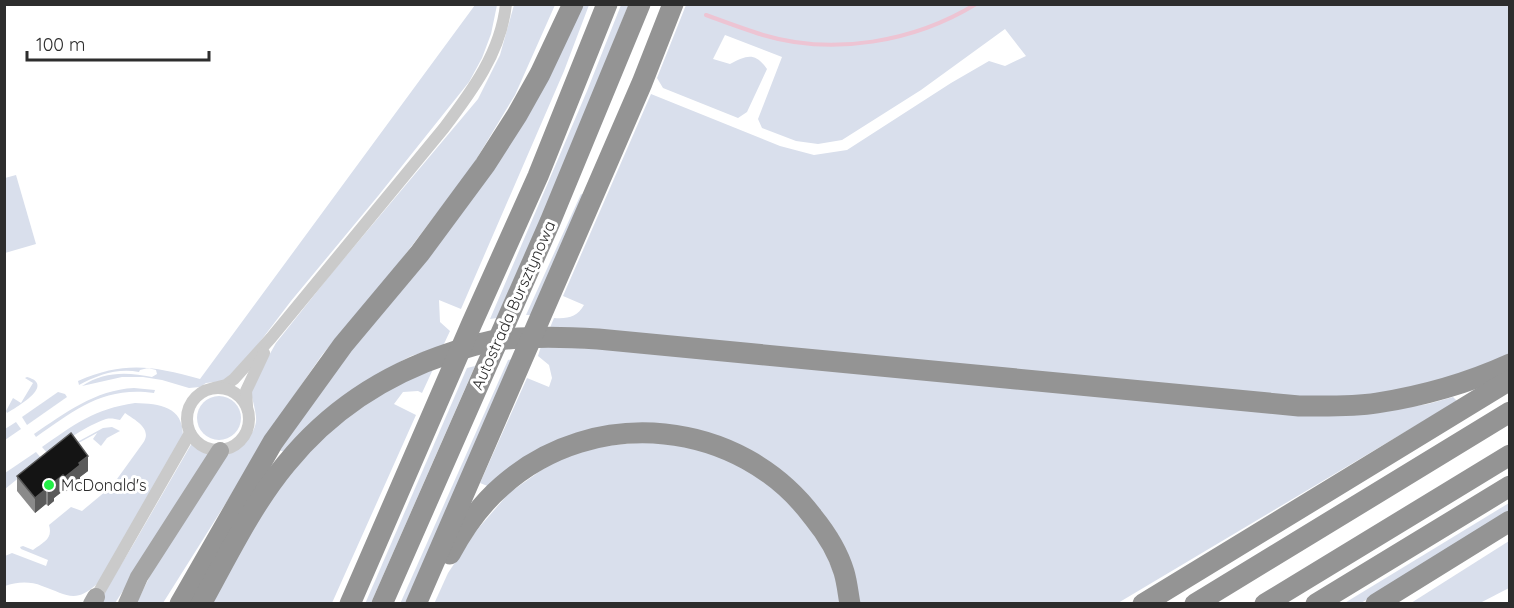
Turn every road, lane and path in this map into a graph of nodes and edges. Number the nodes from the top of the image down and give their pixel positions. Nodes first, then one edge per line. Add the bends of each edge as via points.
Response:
1 (506, 4) edge
2 (573, 4) edge
3 (607, 4) edge
4 (640, 4) edge
5 (673, 4) edge
6 (271, 338) junction
7 (1509, 364) edge
8 (1509, 380) edge
9 (214, 388) junction
10 (248, 410) junction
11 (1509, 412) edge
12 (190, 433) junction
13 (220, 451) junction
14 (1509, 455) edge
15 (1509, 486) edge
16 (1509, 521) edge
17 (139, 577) junction
18 (94, 600) edge
19 (122, 603) edge
20 (127, 603) edge
21 (180, 603) edge
22 (201, 603) edge
23 (350, 603) edge
24 (382, 603) edge
25 (418, 603) edge
26 (850, 603) edge
27 (1143, 603) edge
28 (1196, 603) edge
29 (1265, 603) edge
30 (1316, 603) edge
31 (1376, 603) edge

1 - 6 street via 498,39 467,98
2 - 21 highway via 540,74 485,165 420,253 343,345 273,442
3 - 23 highway, Autostrada Bursztynowa via 538,176
4 - 24 highway, Autostrada Bursztynowa via 550,222
5 - 25 highway via 638,94
6 - 9 street via 234,379
6 - 10 street via 246,391
7 - 22 highway via 1433,391 1377,403 1299,406 598,339 496,340 399,373 324,424 273,482
8 - 27 highway
9 - 10 street via 234,393
9 - 12 street via 196,398 188,411
10 - 13 street via 249,422 240,442
11 - 28 highway
12 - 13 street via 197,443
12 - 18 street
13 - 17 main road
14 - 29 highway
15 - 30 highway
16 - 31 highway
17 - 19 main road
17 - 20 main road
25 - 26 highway via 473,516 502,485 541,459 570,446 602,436 635,433 674,435 713,444 782,482 807,508 839,558

